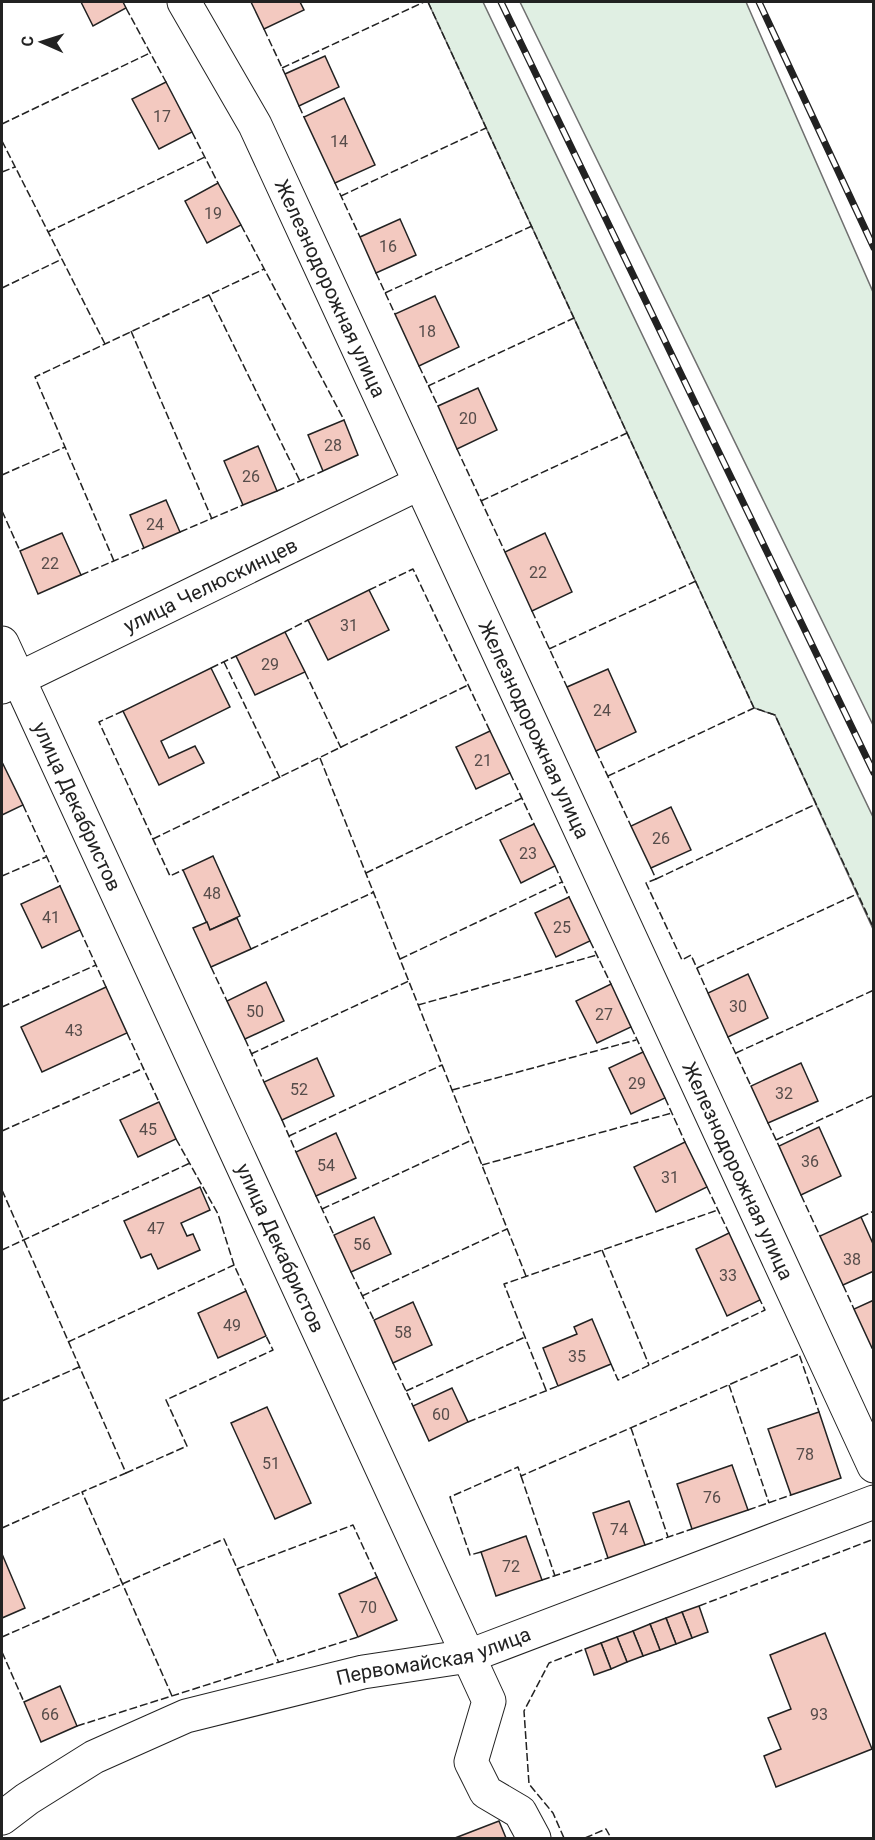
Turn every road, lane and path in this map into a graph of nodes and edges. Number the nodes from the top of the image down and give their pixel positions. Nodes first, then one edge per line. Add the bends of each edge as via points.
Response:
1 (184, 2) edge
2 (420, 483) junction
3 (2, 643) edge
4 (10, 683) edge
5 (873, 1466) edge
6 (873, 1502) edge
7 (469, 1656) junction
8 (2, 1818) edge
9 (534, 1839) edge

1 - 2 street, Железнодорожная улица via 255,125
2 - 4 street, улица Челюскинцев
2 - 5 street, Железнодорожная улица
3 - 4 street, улица Декабристов
4 - 7 street, улица Декабристов
6 - 7 street, Первомайская улица
7 - 8 street, Первомайская улица via 363,1672 186,1716 94,1757
7 - 9 street, улица Декабристов via 489,1701 471,1762 486,1792 520,1812

